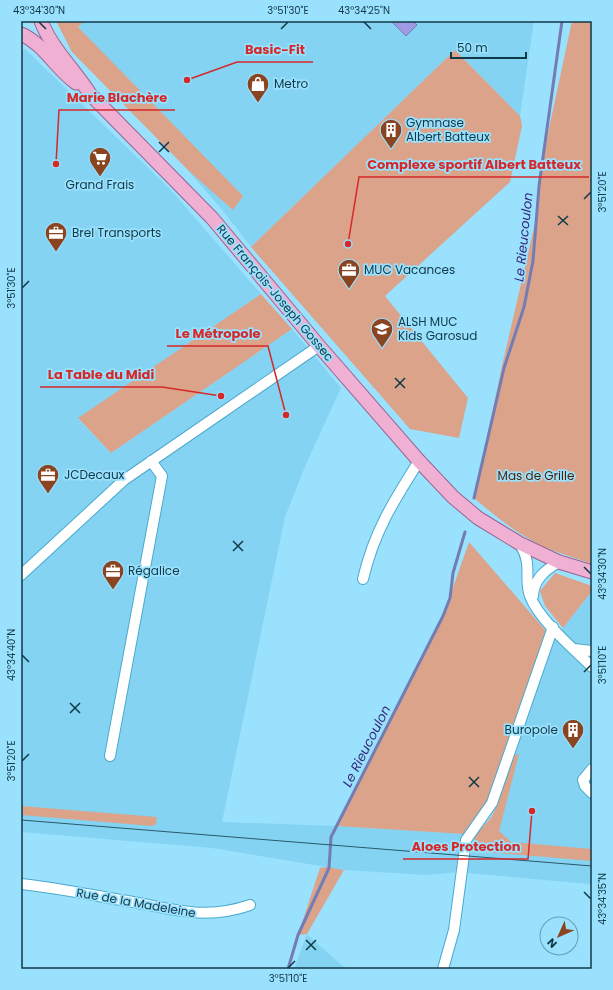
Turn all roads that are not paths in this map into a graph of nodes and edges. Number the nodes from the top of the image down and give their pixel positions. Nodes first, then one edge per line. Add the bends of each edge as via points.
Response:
1 (41, 21) edge
2 (21, 34) edge
3 (90, 94) junction
4 (319, 346) junction
5 (151, 461) junction
6 (419, 461) junction
7 (519, 543) junction
8 (559, 562) junction
9 (592, 572) edge
10 (21, 575) edge
11 (363, 579) dead end
12 (535, 606) junction
13 (553, 627) junction
14 (574, 649) junction
15 (592, 651) edge
16 (592, 667) edge
17 (110, 756) dead end
18 (592, 769) edge
19 (592, 793) edge
20 (21, 884) edge
21 (250, 905) dead end
22 (443, 969) edge

1 - 3 main road, Rue François-Joseph Gossec via 56,48 78,74
2 - 3 main road, Rue François-Joseph Gossec via 32,40
3 - 4 main road, Rue François-Joseph Gossec via 212,218
4 - 5 street
4 - 6 main road, Rue François-Joseph Gossec
5 - 10 street via 124,480
5 - 17 street via 162,476
6 - 7 main road, Rue François-Joseph Gossec via 478,518
6 - 11 street via 378,532
7 - 8 main road, Rue François-Joseph Gossec
7 - 12 street via 524,551 528,567 529,594
8 - 9 main road, Rue François-Joseph Gossec
8 - 12 street via 549,568 536,582
12 - 13 street
13 - 14 street
13 - 22 street via 492,803 466,840 454,930
14 - 15 street
14 - 16 street
18 - 19 street via 583,780
20 - 21 street, Rue de la Madeleine via 199,914 228,912

